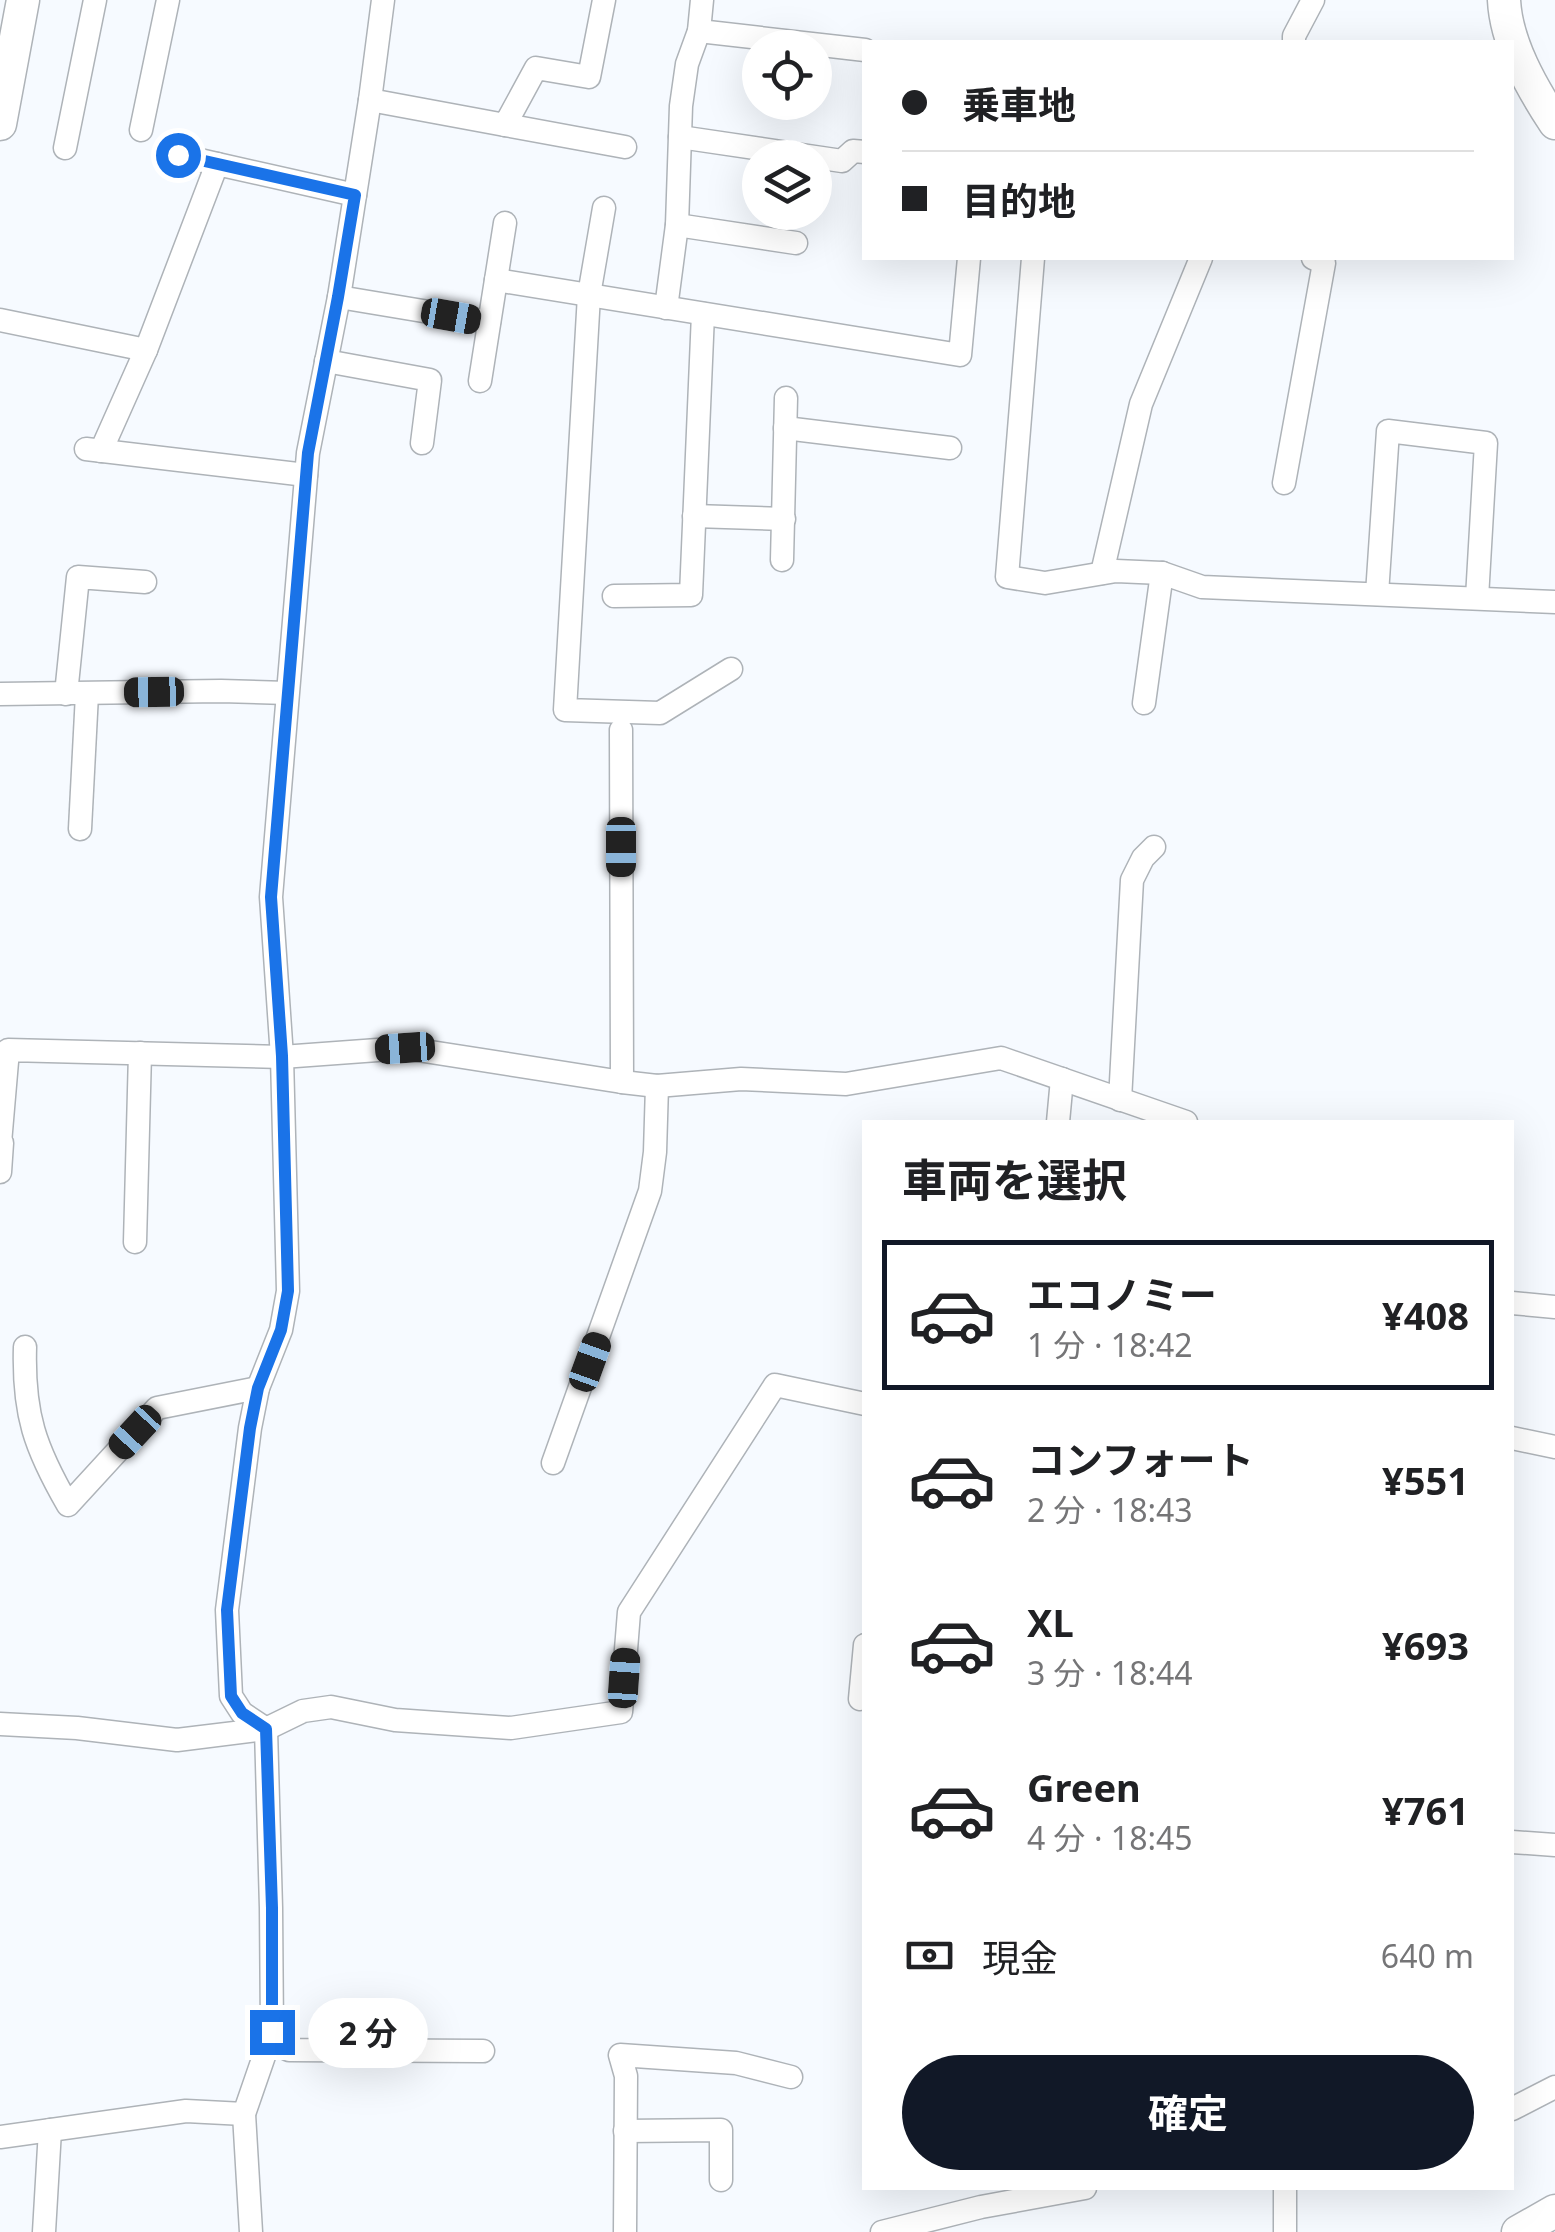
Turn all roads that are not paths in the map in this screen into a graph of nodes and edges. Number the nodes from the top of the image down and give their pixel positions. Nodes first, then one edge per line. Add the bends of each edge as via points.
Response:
1 (24, 0) edge
2 (95, 0) edge
3 (168, 0) edge
4 (383, 0) edge
5 (604, 0) edge
6 (702, 0) edge
7 (1313, 0) edge
8 (1500, 1) edge
9 (699, 31) junction
10 (1294, 40) edge
11 (1513, 40) edge
12 (1514, 43) edge
13 (862, 50) edge
14 (370, 100) junction
15 (1555, 123) edge
16 (0, 124) edge
17 (504, 125) junction
18 (140, 130) dead end
19 (680, 137) junction
20 (625, 147) dead end
21 (65, 148) dead end
22 (862, 152) edge
23 (178, 155) dead end
24 (217, 164) junction
25 (355, 195) junction
26 (604, 208) dead end
27 (504, 223) dead end
28 (678, 225) junction
29 (796, 243) dead end
30 (969, 260) edge
31 (1034, 260) edge
32 (1200, 260) edge
33 (1317, 260) edge
34 (496, 280) junction
35 (589, 296) junction
36 (338, 297) junction
37 (666, 308) junction
38 (703, 314) junction
39 (0, 320) edge
40 (489, 322) junction
41 (146, 350) junction
42 (326, 360) junction
43 (480, 381) dead end
44 (786, 398) dead end
45 (785, 428) junction
46 (422, 443) dead end
47 (950, 448) dead end
48 (306, 474) junction
49 (1284, 483) dead end
50 (694, 516) junction
51 (784, 519) junction
52 (782, 560) dead end
53 (1162, 573) junction
54 (1102, 574) junction
55 (145, 582) dead end
56 (1377, 594) junction
57 (614, 596) dead end
58 (1477, 598) junction
59 (1555, 602) edge
60 (731, 668) dead end
61 (286, 693) junction
62 (0, 694) edge
63 (76, 694) junction
64 (1144, 704) dead end
65 (621, 730) dead end
66 (80, 829) dead end
67 (1154, 846) dead end
68 (140, 1053) junction
69 (282, 1056) junction
70 (1062, 1078) junction
71 (622, 1082) junction
72 (657, 1086) junction
73 (1120, 1100) junction
74 (1058, 1120) edge
75 (1180, 1120) edge
76 (1, 1143) edge
77 (0, 1172) edge
78 (135, 1242) dead end
79 (1514, 1303) edge
80 (1555, 1307) edge
81 (25, 1347) dead end
82 (258, 1388) junction
83 (862, 1403) edge
84 (1514, 1438) edge
85 (1555, 1446) edge
86 (553, 1462) dead end
87 (862, 1678) edge
88 (860, 1699) dead end
89 (0, 1724) edge
90 (266, 1729) junction
91 (1514, 1842) edge
92 (1555, 1845) edge
93 (269, 2040) junction
94 (483, 2050) dead end
95 (791, 2077) dead end
96 (1555, 2087) edge
97 (1514, 2107) edge
98 (244, 2114) junction
99 (50, 2130) junction
100 (625, 2132) junction
101 (0, 2137) edge
102 (721, 2180) dead end
103 (1076, 2190) edge
104 (1285, 2190) edge
105 (976, 2209) edge
106 (1555, 2211) edge
107 (44, 2232) edge
108 (251, 2232) edge
109 (624, 2232) edge
110 (882, 2232) edge
111 (1285, 2232) edge
112 (1518, 2232) edge

1 - 16 street
2 - 21 street
3 - 18 street
4 - 14 street
5 - 17 street via 589,77 536,68
6 - 9 street
7 - 10 street
8 - 11 street
9 - 13 street
9 - 19 street via 680,106
12 - 15 street
14 - 17 street
14 - 25 street
17 - 20 street
19 - 22 street via 842,161
19 - 28 street
23 - 24 street
24 - 25 street
24 - 41 street
25 - 36 street
26 - 35 street
27 - 34 street
28 - 29 street
28 - 37 street
30 - 38 street via 960,355
31 - 54 street via 1007,577 1046,583
32 - 54 street via 1141,404
33 - 49 street via 1324,263
34 - 35 street
34 - 40 street
35 - 37 street
35 - 60 street via 565,710 660,713
36 - 40 street
36 - 42 street
37 - 38 street
38 - 50 street
39 - 41 street
40 - 43 street
41 - 48 street via 94,450
42 - 46 street via 430,380
42 - 48 street
44 - 45 street
45 - 47 street
45 - 51 street
48 - 61 street
50 - 51 street
50 - 57 street via 691,595
51 - 52 street
53 - 54 street
53 - 56 street via 1202,587
53 - 64 street
55 - 63 street via 78,576
56 - 58 street
56 - 58 street via 1388,431 1486,443
58 - 59 street
61 - 63 street
61 - 69 street via 271,897
62 - 63 street
63 - 66 street
65 - 71 street
67 - 73 street via 1132,880
68 - 69 street
68 - 76 street via 8,1050
68 - 78 street
69 - 71 street via 405,1048
69 - 82 street via 288,1291
70 - 72 street via 1001,1058 846,1084 742,1079
70 - 73 street
70 - 74 street
71 - 72 street
72 - 86 street via 650,1191
73 - 75 street
76 - 77 street
79 - 80 street
81 - 82 street via 31,1424 68,1505 157,1408
82 - 90 street via 227,1610 231,1696
83 - 90 street via 775,1384 629,1612 621,1712 511,1728 395,1720 331,1707
84 - 85 street
87 - 88 street
89 - 90 street via 177,1740
90 - 93 street
91 - 92 street
93 - 94 street via 289,2050
93 - 98 street
95 - 100 street via 736,2063 620,2055
96 - 97 street
98 - 99 street via 186,2111
98 - 108 street
99 - 101 street
99 - 107 street
100 - 102 street via 721,2130
100 - 109 street
103 - 105 street
104 - 111 street
105 - 110 street
106 - 112 street

